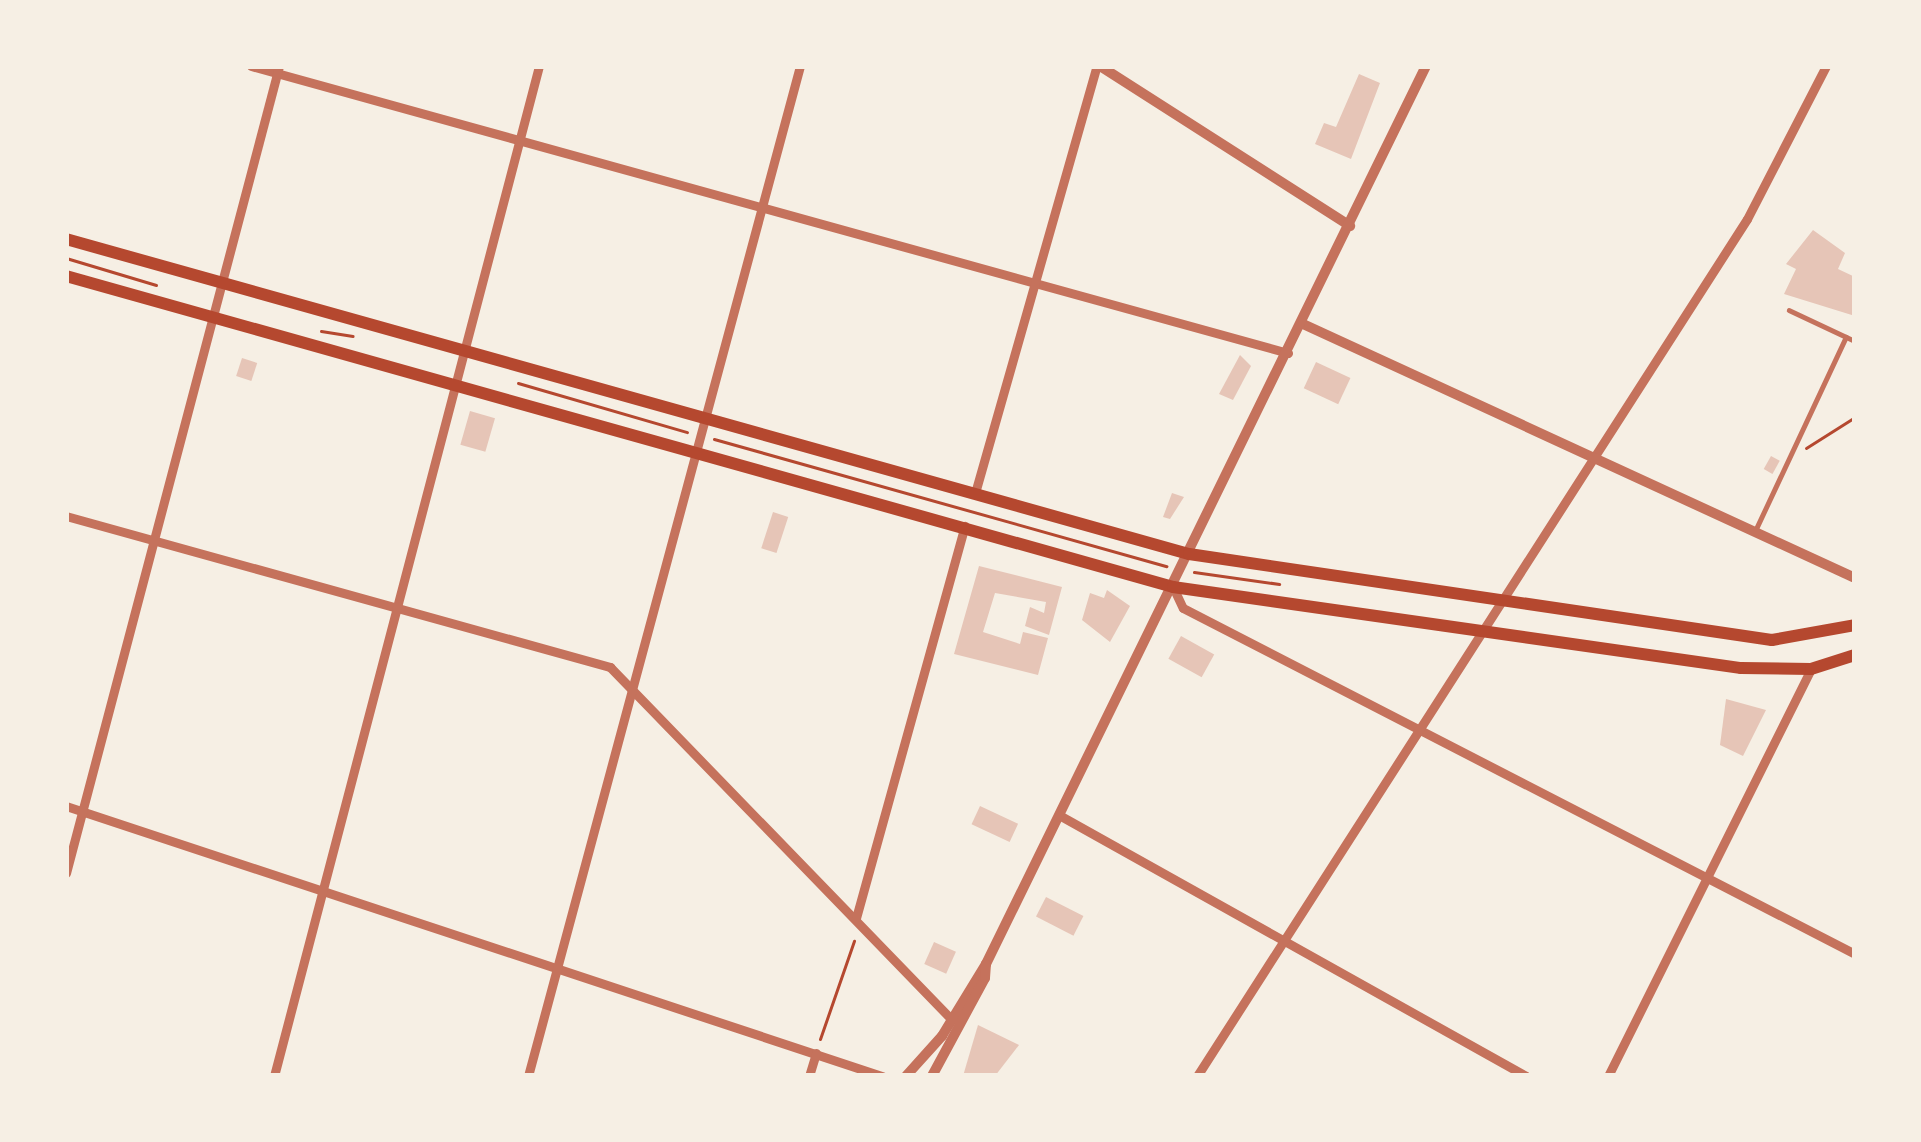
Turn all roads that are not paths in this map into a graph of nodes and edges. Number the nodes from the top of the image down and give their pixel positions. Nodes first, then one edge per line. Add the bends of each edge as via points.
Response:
1 (250, 66) edge
2 (539, 66) edge
3 (800, 66) edge
4 (1099, 66) edge
5 (1426, 66) edge
6 (1826, 66) edge
7 (278, 69) edge
8 (519, 138) junction
9 (760, 209) junction
10 (1350, 226) junction
11 (66, 239) edge
12 (66, 276) edge
13 (1038, 282) junction
14 (221, 284) junction
15 (1789, 310) dead end
16 (213, 316) junction
17 (1303, 324) junction
18 (1846, 337) junction
19 (1855, 341) edge
20 (465, 349) junction
21 (1288, 353) junction
22 (454, 384) junction
23 (707, 418) junction
24 (698, 452) junction
25 (1592, 456) junction
26 (975, 494) junction
27 (66, 516) edge
28 (965, 526) junction
29 (1756, 531) junction
30 (153, 539) junction
31 (1189, 554) junction
32 (1855, 578) edge
33 (1173, 587) junction
34 (1502, 601) junction
35 (395, 606) junction
36 (1855, 625) edge
37 (1480, 631) junction
38 (1855, 655) edge
39 (1811, 669) junction
40 (634, 688) junction
41 (1421, 724) junction
42 (66, 806) edge
43 (83, 811) junction
44 (1059, 815) junction
45 (66, 873) edge
46 (1705, 878) junction
47 (322, 893) junction
48 (856, 918) junction
49 (1278, 944) junction
50 (1855, 954) edge
51 (986, 964) junction
52 (557, 969) junction
53 (951, 1019) junction
54 (816, 1053) junction
55 (274, 1076) edge
56 (528, 1076) edge
57 (808, 1076) edge
58 (882, 1076) edge
59 (906, 1076) edge
60 (932, 1076) edge
61 (1197, 1076) edge
62 (1526, 1076) edge
63 (1608, 1076) edge

1 - 7 street
2 - 8 street
3 - 9 street
4 - 10 street
4 - 13 street
5 - 10 street
6 - 25 street via 1747,219
7 - 8 street
7 - 14 street
8 - 9 street
8 - 20 street
9 - 13 street
9 - 23 street
10 - 17 street
11 - 14 main road
12 - 16 main road
13 - 21 street
13 - 26 street
14 - 16 street
14 - 20 main road
15 - 18 lane
16 - 22 main road
16 - 30 street
17 - 21 street
17 - 25 street
18 - 19 lane
18 - 29 lane
20 - 22 street
20 - 23 main road
21 - 31 street
22 - 24 main road
22 - 35 street
23 - 24 street
23 - 26 main road
24 - 28 main road
24 - 40 street
25 - 29 street
25 - 34 street
26 - 31 main road
27 - 30 street
28 - 33 main road
28 - 48 street
29 - 32 street
30 - 35 street
30 - 43 street
31 - 33 street
31 - 34 main road
33 - 37 main road
33 - 41 street via 1183,608
33 - 44 street
34 - 36 main road via 1772,640
34 - 37 street
35 - 40 street via 610,667
35 - 47 street
37 - 39 main road via 1666,659
37 - 41 street
38 - 39 main road
39 - 46 street
40 - 48 street
40 - 52 street
41 - 46 street
41 - 49 street
42 - 43 street
43 - 45 street
43 - 47 street
44 - 49 street
44 - 51 street
46 - 50 street
46 - 63 street
47 - 52 street
47 - 55 street
48 - 53 street
49 - 61 street
49 - 62 street
51 - 53 street
51 - 60 street via 986,979
52 - 54 street
52 - 56 street
53 - 59 street
54 - 57 street
54 - 58 street

